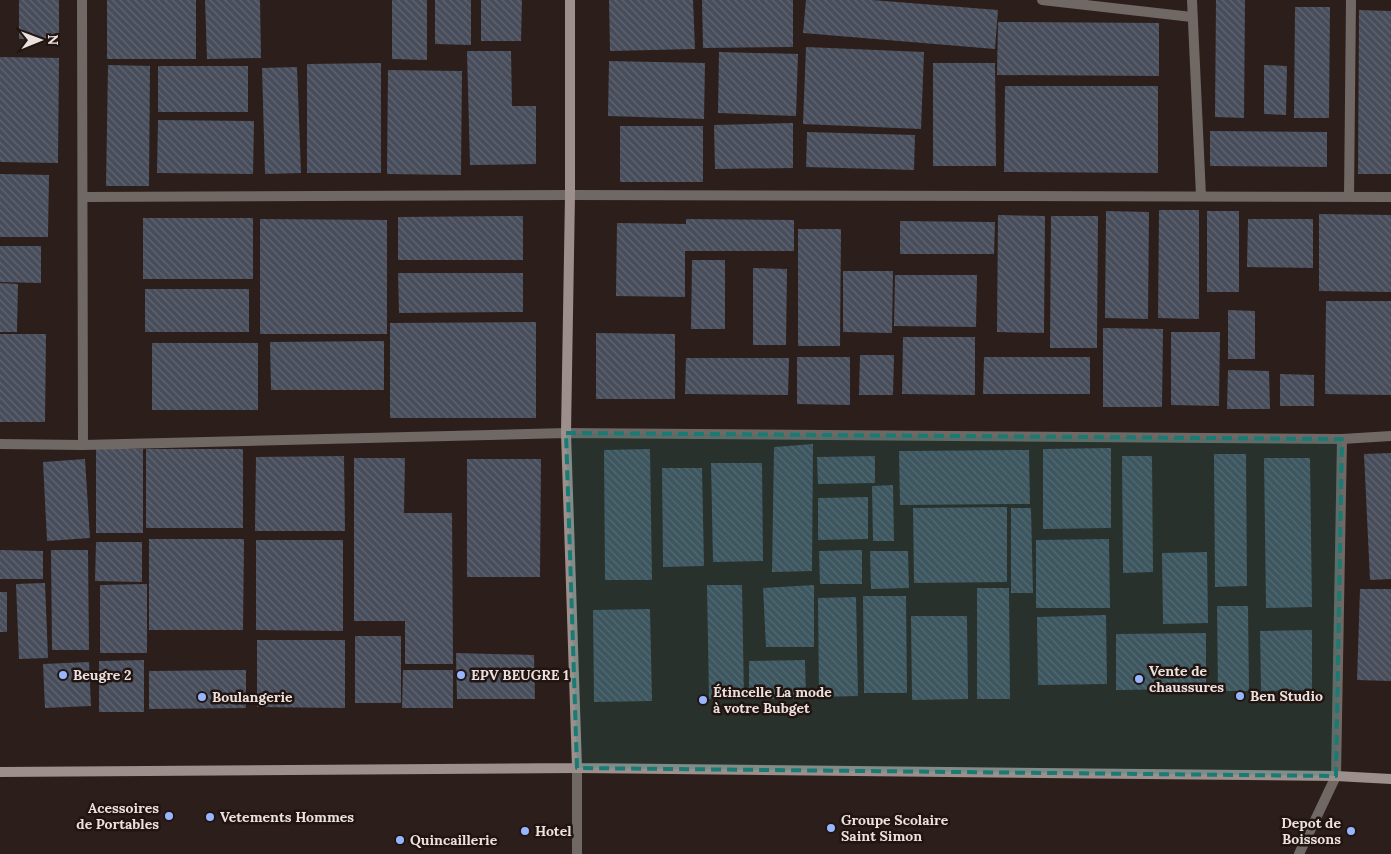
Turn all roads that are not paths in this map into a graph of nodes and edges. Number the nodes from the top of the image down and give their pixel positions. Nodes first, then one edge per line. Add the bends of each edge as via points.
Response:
1 (82, 0) edge
2 (570, 0) edge
3 (1042, 0) edge
4 (1192, 0) edge
5 (1351, 0) edge
6 (1192, 17) junction
7 (570, 195) junction
8 (1201, 196) junction
9 (84, 197) junction
10 (1349, 197) junction
11 (1391, 197) edge
12 (566, 434) junction
13 (1391, 436) edge
14 (1342, 439) junction
15 (0, 444) edge
16 (84, 445) junction
17 (577, 768) junction
18 (0, 772) edge
19 (1336, 776) junction
20 (1391, 779) edge
21 (577, 854) edge
22 (1300, 854) edge

1 - 9 street
2 - 7 street
3 - 6 street
4 - 6 street
5 - 10 street
6 - 8 street
7 - 8 street
7 - 9 street
7 - 12 street
8 - 10 street
9 - 16 street
10 - 11 street
12 - 14 street
12 - 16 street
12 - 17 street
13 - 14 street
14 - 19 street
15 - 16 street
17 - 18 street
17 - 19 street
17 - 21 street
19 - 20 street
19 - 22 street

